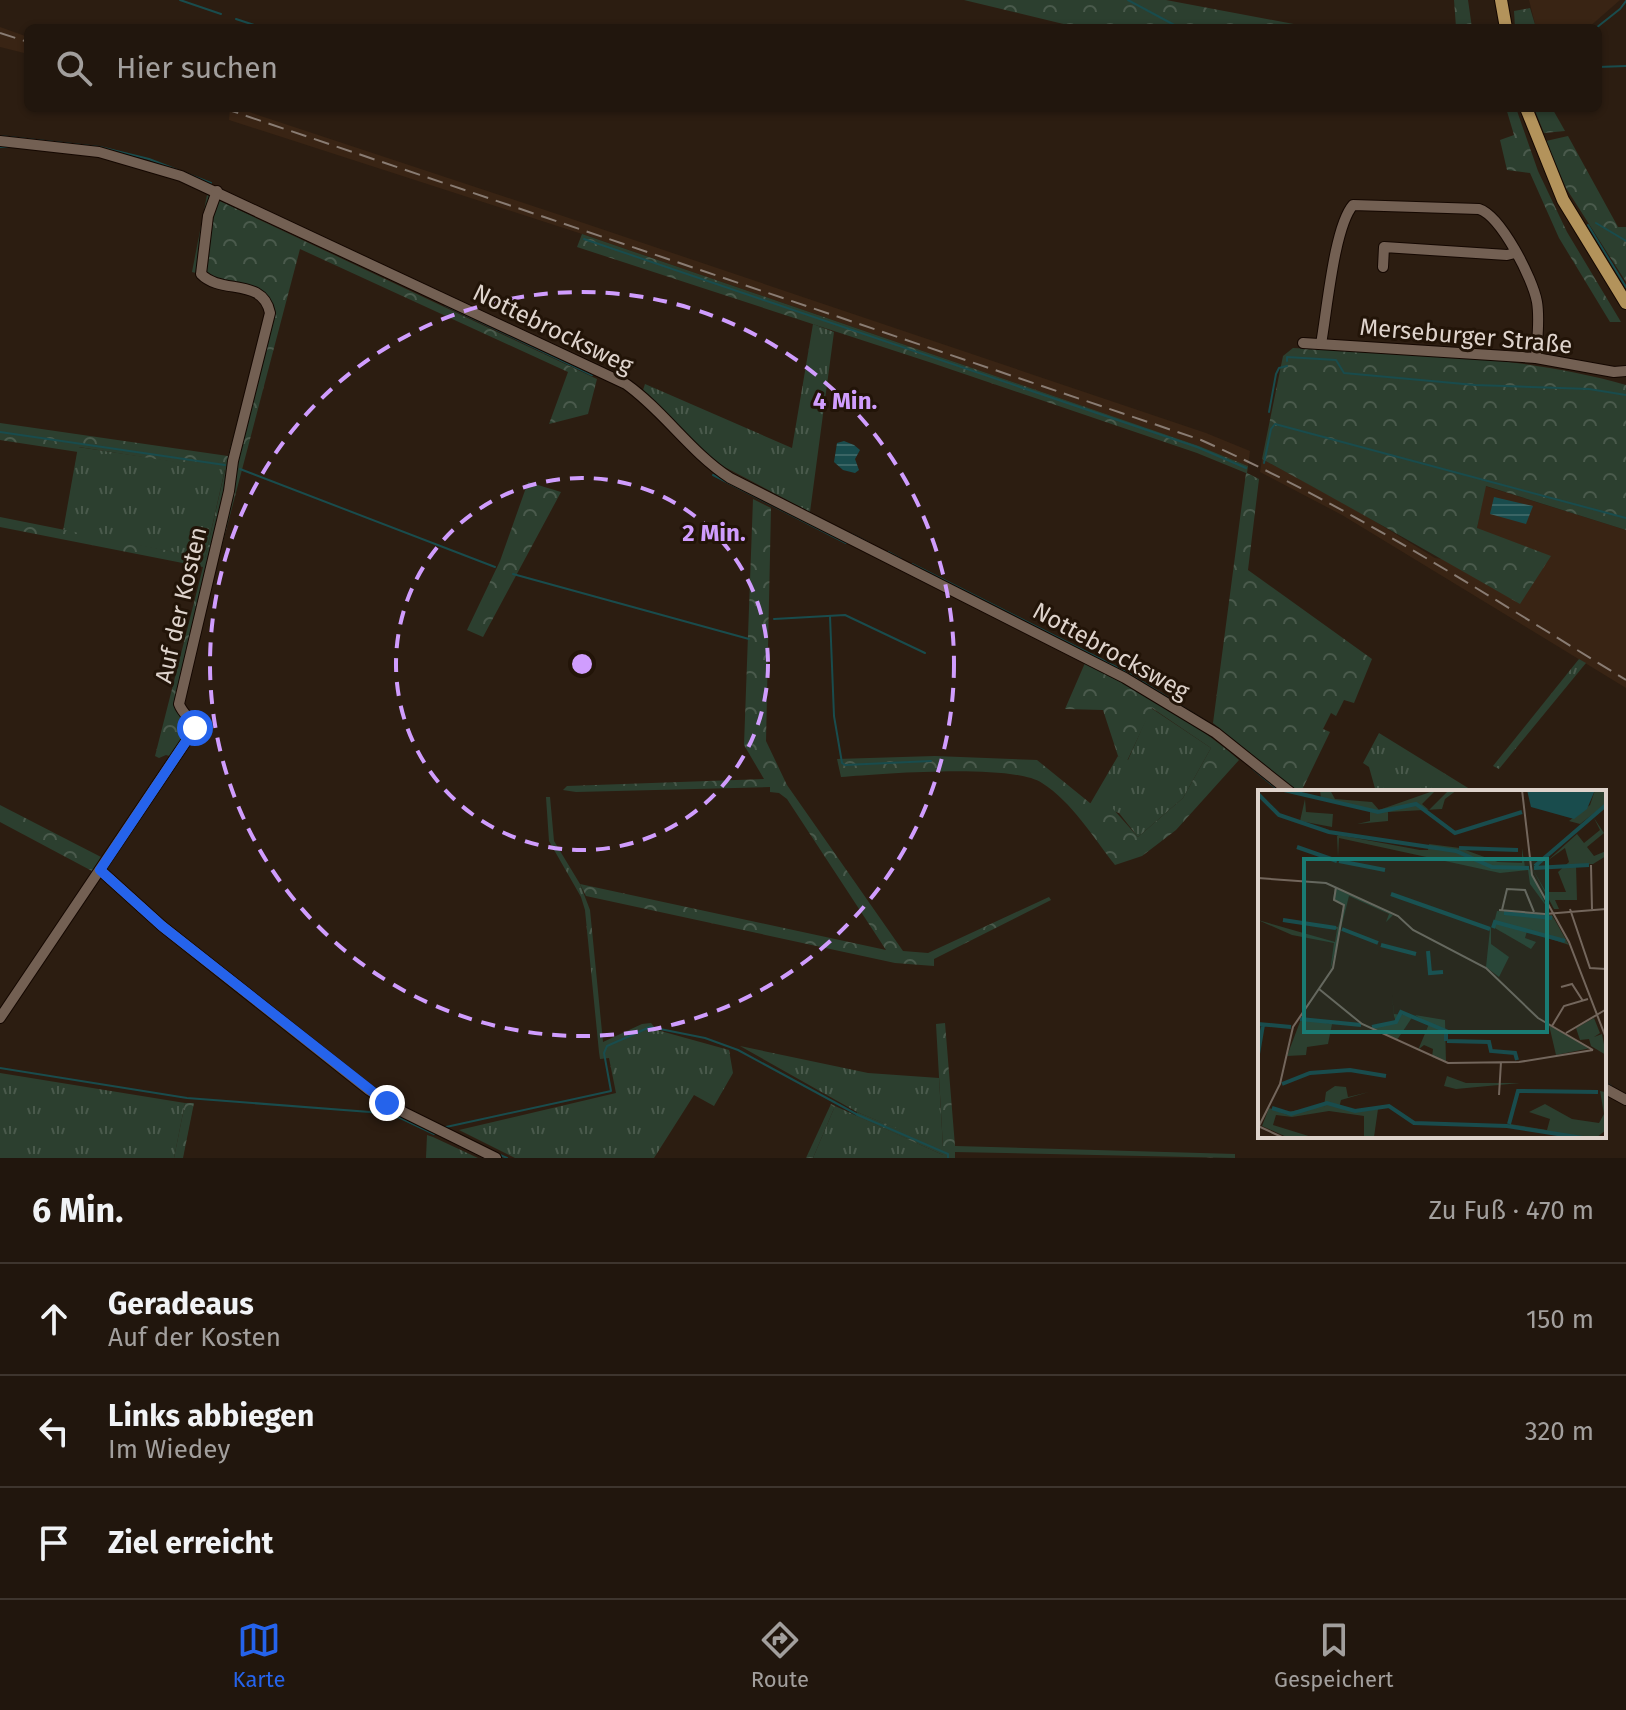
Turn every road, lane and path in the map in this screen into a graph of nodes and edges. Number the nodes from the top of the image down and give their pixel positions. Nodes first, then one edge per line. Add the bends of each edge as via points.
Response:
1 (1501, 0) edge
2 (1505, 24) edge
3 (1528, 112) edge
4 (0, 141) edge
5 (217, 191) junction
6 (1515, 253) junction
7 (1383, 267) dead end
8 (1626, 303) edge
9 (1303, 343) dead end
10 (1321, 344) junction
11 (1536, 358) junction
12 (1626, 371) edge
13 (1287, 790) edge
14 (100, 870) junction
15 (0, 1018) edge
16 (1606, 1089) edge
17 (1626, 1100) edge
18 (496, 1158) edge

1 - 2 main road
3 - 8 main road via 1563,200
4 - 5 street, Nottebrocksweg via 99,152
5 - 13 street, Nottebrocksweg via 626,384 703,459 730,478 1125,678 1216,733
5 - 14 street, Auf der Kosten via 208,216 201,274 262,295 268,303 268,323 179,704 195,728
6 - 7 street via 1384,247
6 - 10 street via 1492,216 1479,209 1353,205 1339,243
6 - 11 street via 1537,300
9 - 10 street, Merseburger Straße
10 - 11 street, Merseburger Straße
11 - 12 street, Merseburger Straße
14 - 15 street, Auf der Kosten
14 - 18 street via 162,926 369,1090
16 - 17 street

